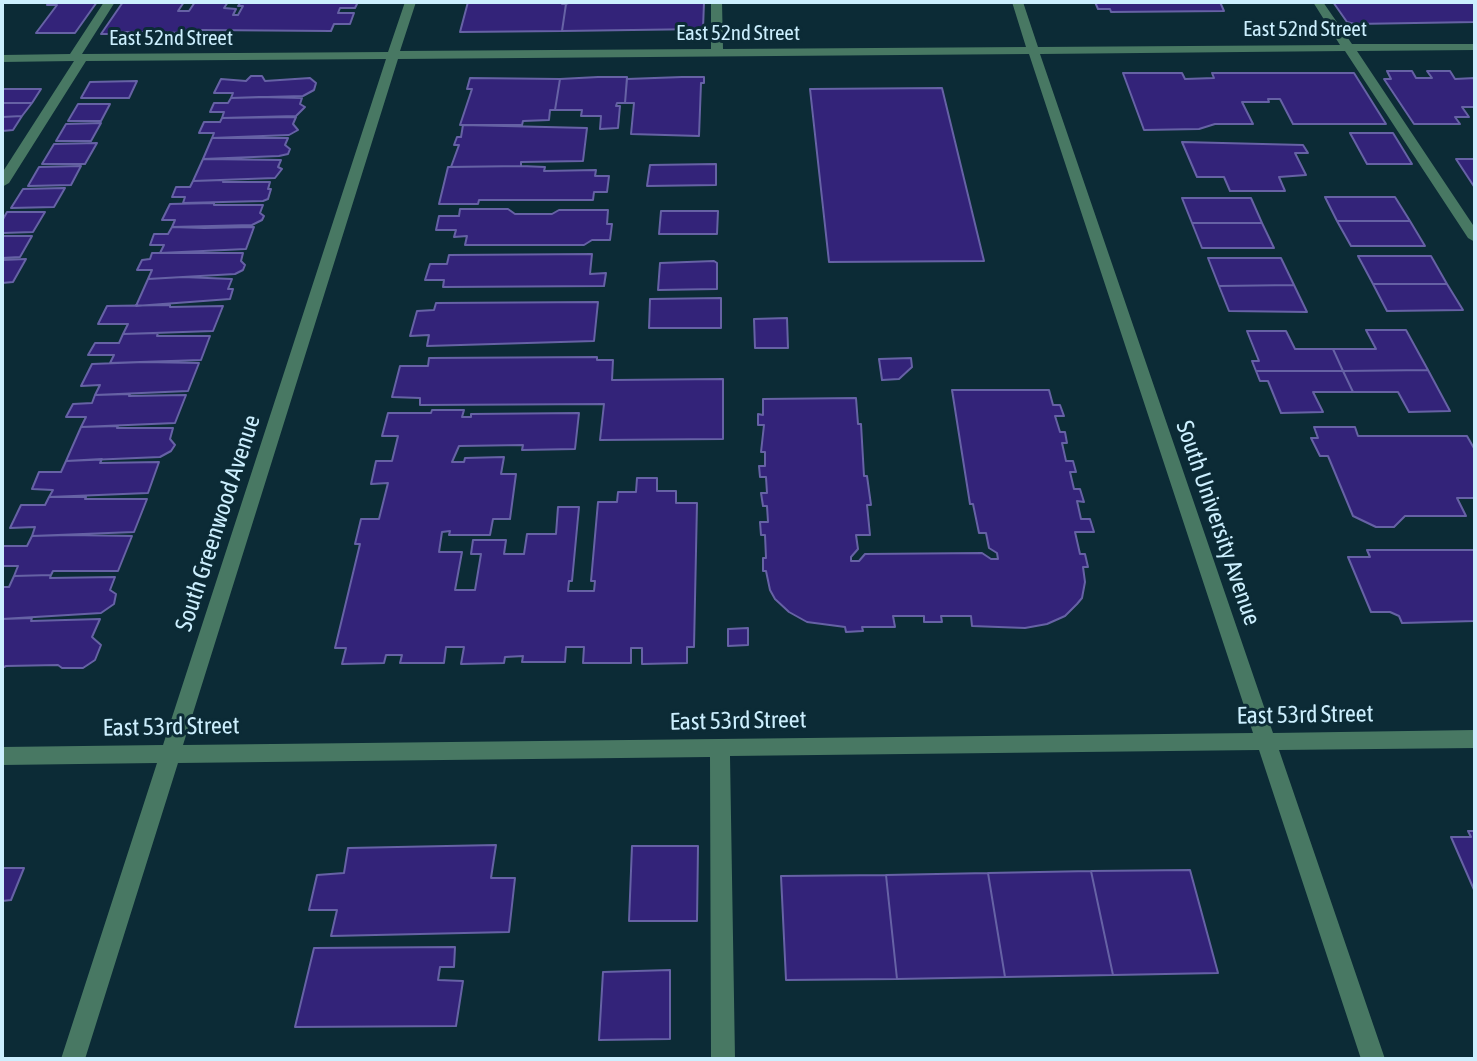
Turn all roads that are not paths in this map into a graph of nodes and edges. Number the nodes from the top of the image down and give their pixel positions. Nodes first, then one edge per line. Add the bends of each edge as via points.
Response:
1 (108, 2) edge
2 (410, 2) edge
3 (716, 2) edge
4 (1017, 2) edge
5 (1318, 2) edge
6 (1475, 47) edge
7 (1349, 48) junction
8 (1033, 51) junction
9 (717, 53) junction
10 (393, 55) junction
11 (2, 58) edge
12 (77, 58) junction
13 (2, 183) edge
14 (1475, 239) edge
15 (1475, 739) edge
16 (1267, 742) junction
17 (720, 748) junction
18 (170, 753) junction
19 (2, 756) edge
20 (73, 1059) edge
21 (723, 1059) edge
22 (1373, 1059) edge

1 - 12 street
2 - 10 street, South Greenwood Avenue
3 - 9 street
4 - 8 street, South University Avenue
5 - 7 street
6 - 7 street, East 52nd Street
7 - 8 street, East 52nd Street
7 - 14 street
8 - 9 street, East 52nd Street
8 - 16 street, South University Avenue
9 - 10 street, East 52nd Street
10 - 12 street, East 52nd Street
10 - 18 street, South Greenwood Avenue
11 - 12 street, East 52nd Street
12 - 13 street
15 - 16 street, East 53rd Street
16 - 17 street, East 53rd Street
16 - 22 street, South University Avenue
17 - 18 street, East 53rd Street
17 - 21 street
18 - 19 street, East 53rd Street
18 - 20 street, South Greenwood Avenue

